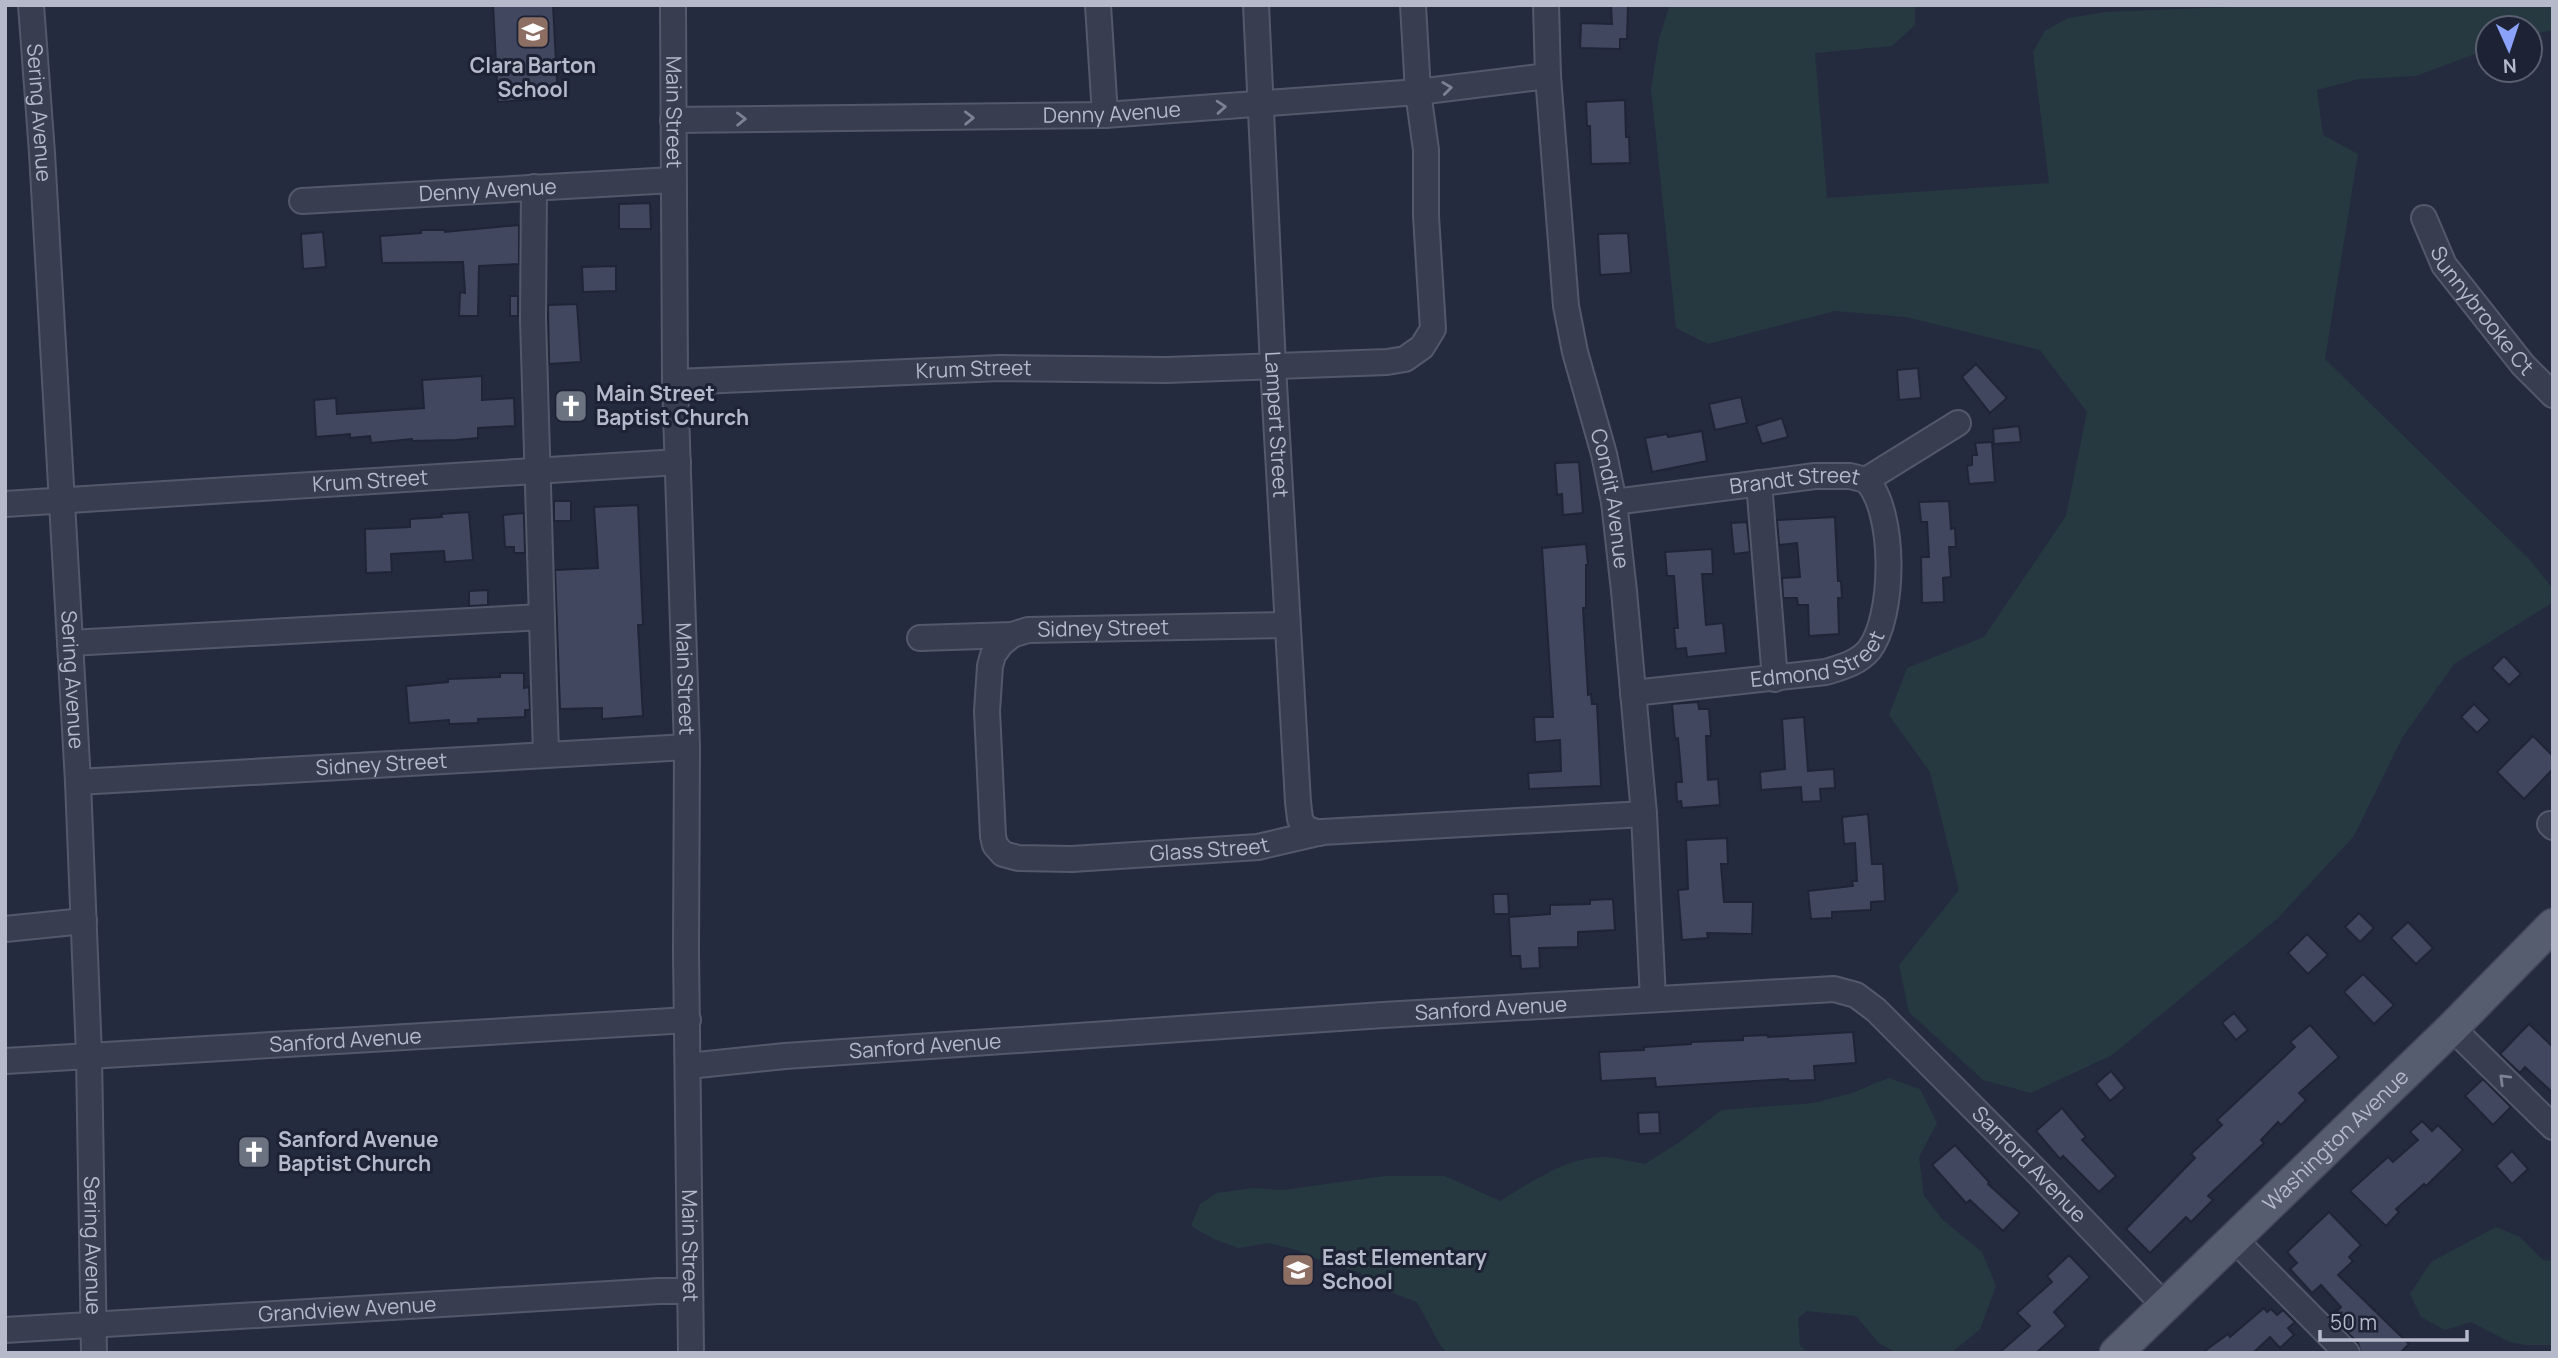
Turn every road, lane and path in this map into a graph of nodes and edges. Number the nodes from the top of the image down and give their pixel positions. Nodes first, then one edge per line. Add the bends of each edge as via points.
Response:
1 (31, 5) edge
2 (673, 5) edge
3 (1098, 5) edge
4 (1256, 5) edge
5 (1413, 5) edge
6 (1546, 5) edge
7 (1548, 76) junction
8 (1418, 92) junction
9 (1261, 104) junction
10 (1105, 115) junction
11 (673, 120) junction
12 (673, 180) junction
13 (534, 187) junction
14 (302, 201) dead end
15 (2424, 218) dead end
16 (1273, 366) junction
17 (675, 382) junction
18 (2553, 395) edge
19 (1958, 422) dead end
20 (678, 462) junction
21 (538, 469) junction
22 (1866, 480) junction
23 (1759, 483) junction
24 (61, 500) junction
25 (1614, 502) junction
26 (5, 504) edge
27 (542, 617) junction
28 (1287, 625) junction
29 (1012, 635) junction
30 (920, 638) dead end
31 (70, 643) junction
32 (1775, 678) junction
33 (1633, 692) junction
34 (687, 747) junction
35 (546, 754) junction
36 (78, 782) junction
37 (1644, 814) junction
38 (1318, 832) junction
39 (84, 921) junction
40 (2553, 925) edge
41 (5, 929) edge
42 (1653, 999) junction
43 (688, 1020) junction
44 (2452, 1028) junction
45 (89, 1055) junction
46 (5, 1061) edge
47 (688, 1066) junction
48 (2553, 1127) edge
49 (2233, 1238) junction
50 (690, 1291) junction
51 (2165, 1306) junction
52 (94, 1324) junction
53 (5, 1330) edge
54 (94, 1353) edge
55 (691, 1353) edge
56 (2116, 1353) edge
57 (2347, 1353) edge

1 - 24 street, Sering Avenue
2 - 11 street, Main Street
3 - 10 street
4 - 9 street, Lampert Street
5 - 8 street, Krum Street
6 - 7 street, Condit Avenue
8 -> 7 street, Denny Avenue
7 - 25 street, Condit Avenue via 1566,306
8 - 9 street, Denny Avenue
8 - 16 street, Krum Street via 1426,149 1433,329 1422,347 1405,359
10 -> 9 street, Denny Avenue
9 - 16 street, Lampert Street
11 -> 10 street, Denny Avenue
11 - 12 street, Main Street
12 - 13 street, Denny Avenue
12 - 17 street, Main Street
13 - 14 street, Denny Avenue
13 - 21 street
15 - 18 street, Sunnybrooke Ct via 2444,265 2523,365
16 - 17 street, Krum Street via 1000,368
16 - 28 street, Lampert Street
17 - 20 street, Main Street
19 - 22 street, Brandt Street
20 - 21 street, Krum Street
20 - 34 street, Main Street
21 - 24 street, Krum Street
21 - 27 street
22 - 23 street, Brandt Street via 1850,475
22 - 32 street, Edmond Street via 1880,502 1888,567 1887,607 1879,633 1869,650 1847,666
23 - 25 street, Brandt Street
23 - 32 street
24 - 26 street, Krum Street
24 - 31 street, Sering Avenue
25 - 33 street, Condit Avenue
27 - 31 street
27 - 35 street
28 - 29 street, Sidney Street via 1028,630
28 - 38 street, Lampert Street via 1300,819 1306,828
29 - 30 street, Sidney Street
29 - 38 street, Glass Street via 993,655 987,711 993,836 1003,854 1072,859 1162,855 1258,846
31 - 36 street, Sering Avenue
32 - 33 street, Edmond Street
33 - 37 street, Condit Avenue
34 - 35 street, Sidney Street
34 - 43 street, Main Street
35 - 36 street, Sidney Street
36 - 39 street, Sering Avenue
37 - 38 street, Glass Street
37 - 42 street, Condit Avenue
39 - 41 street
39 - 45 street, Sering Avenue
40 - 44 main road, Washington Avenue
42 - 47 street, Sanford Avenue
42 - 51 street, Sanford Avenue via 1820,989 1856,995 2039,1174
43 - 45 street, Sanford Avenue
43 - 47 street, Main Street
48 -> 44 street
44 - 49 main road, Washington Avenue
45 - 46 street, Sanford Avenue
45 - 52 street, Sering Avenue
47 - 50 street, Main Street
49 - 51 main road, Washington Avenue
49 - 57 street
50 - 52 street, Grandview Avenue
50 - 55 street, Main Street
51 - 56 main road, Washington Avenue
52 - 53 street, Grandview Avenue
52 - 54 street, Sering Avenue

